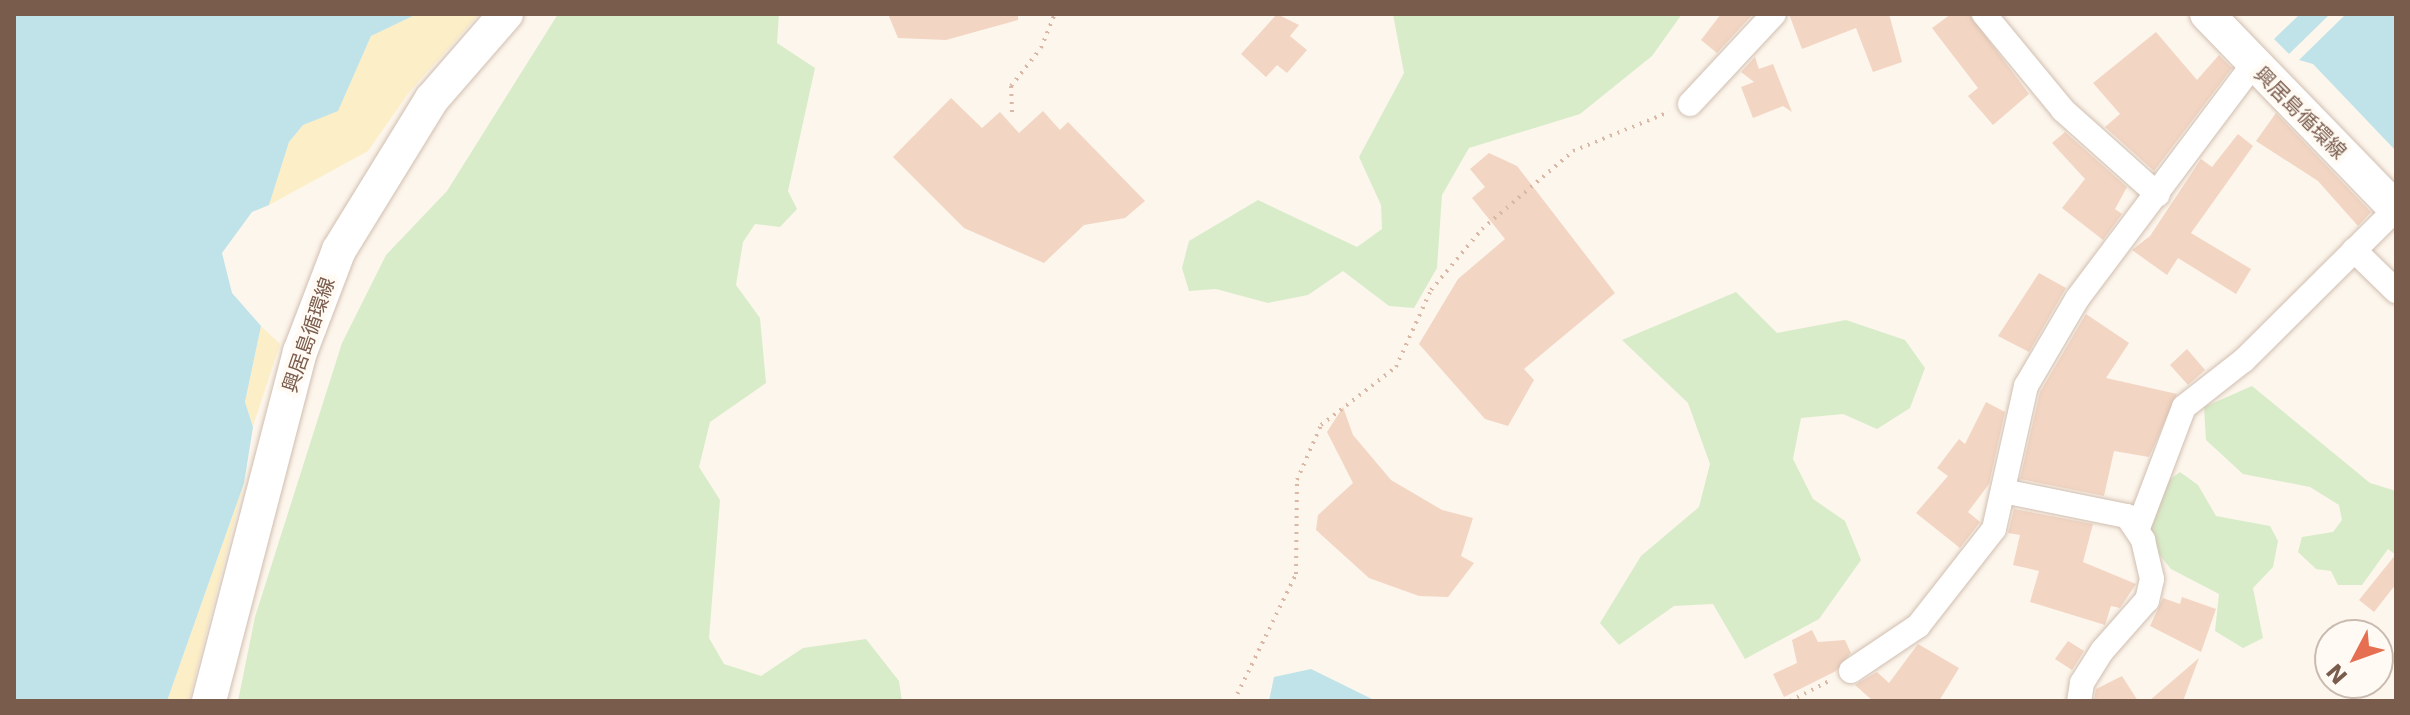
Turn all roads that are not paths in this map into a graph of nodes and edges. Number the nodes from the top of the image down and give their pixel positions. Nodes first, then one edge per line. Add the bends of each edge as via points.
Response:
1 (506, 14) edge
2 (1774, 14) edge
3 (1984, 14) edge
4 (2207, 14) edge
5 (2252, 66) junction
6 (1690, 104) road end
7 (2158, 195) junction
8 (2396, 209) edge
9 (2354, 250) junction
10 (2396, 291) edge
11 (2003, 491) junction
12 (2138, 528) junction
13 (1851, 671) road end
14 (209, 701) edge
15 (2079, 701) edge

1 - 14 main road, 興居島循環線 via 404,138 339,250 300,352
2 - 6 street
3 - 7 street via 2063,110
4 - 5 main road, 興居島循環線
5 - 7 street
5 - 8 main road, 興居島循環線
7 - 11 street via 2077,299 2026,386
8 - 9 street
9 - 10 street
9 - 12 street via 2244,360 2184,407
11 - 12 street via 2127,516
11 - 13 street via 1994,529 1963,574 1895,648
12 - 15 street via 2152,579 2147,600 2102,651

